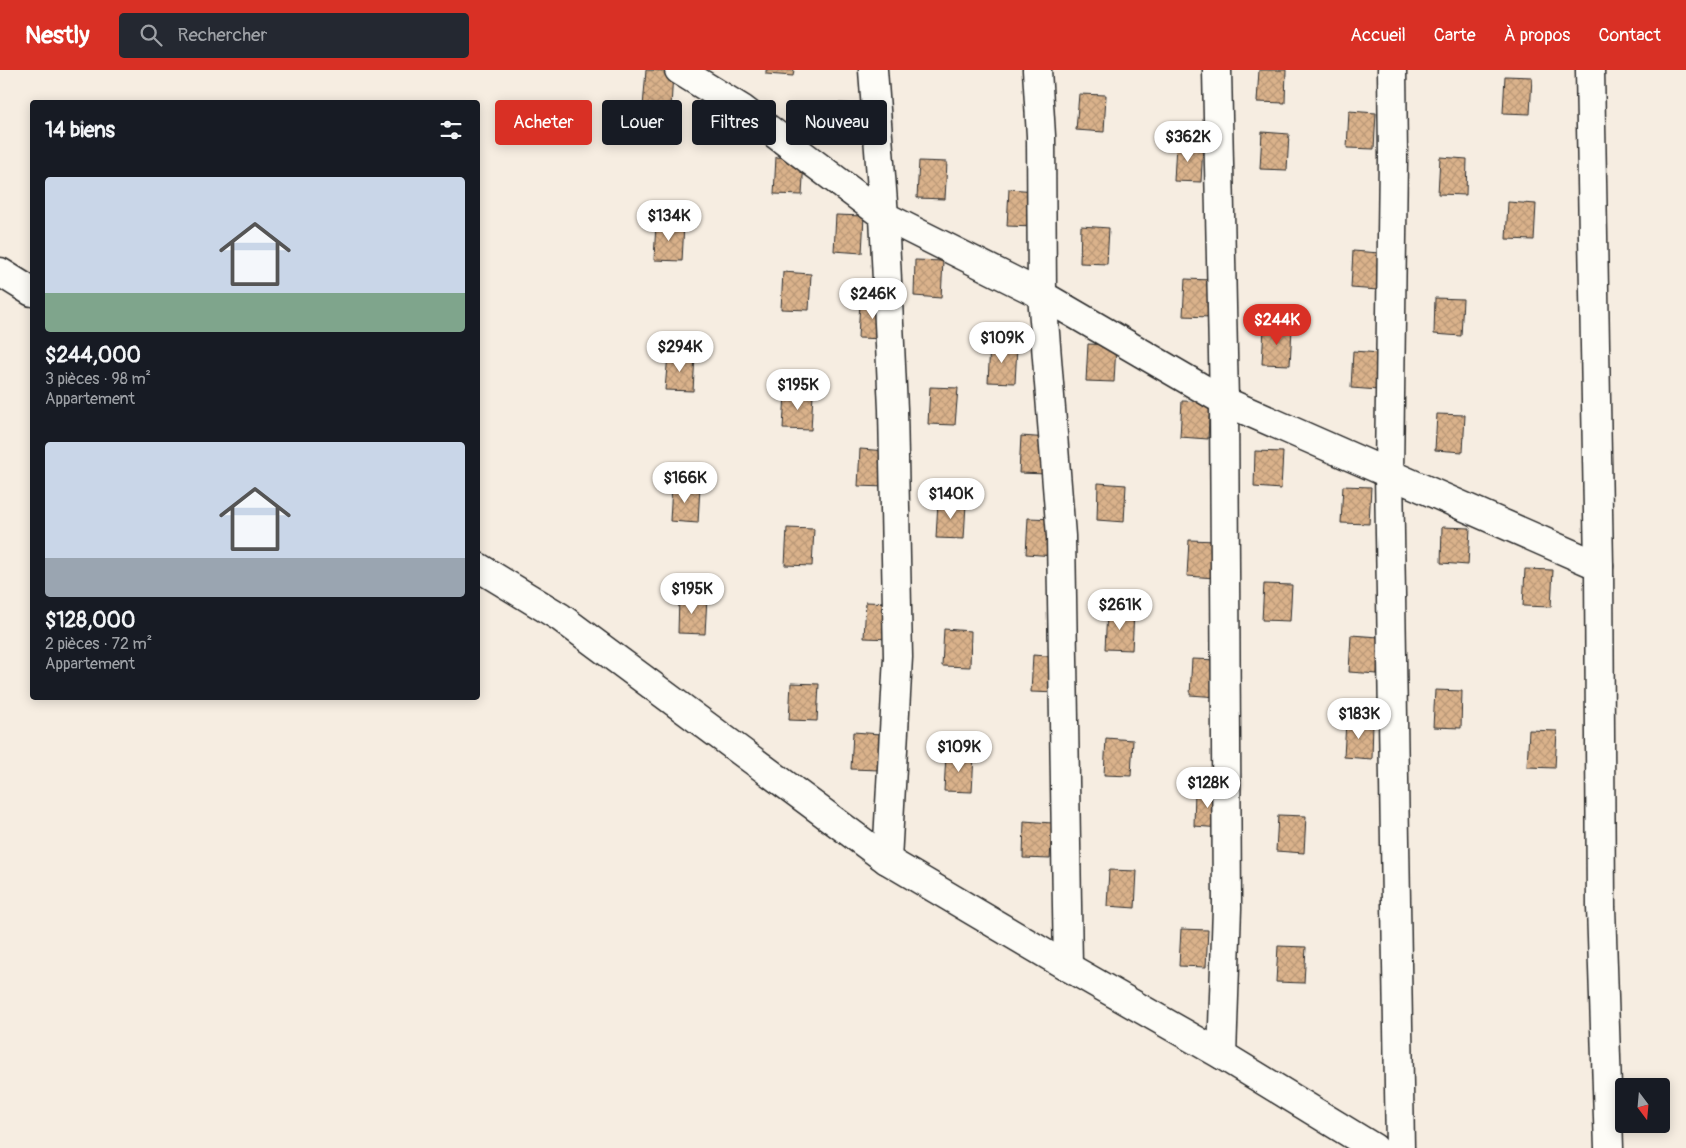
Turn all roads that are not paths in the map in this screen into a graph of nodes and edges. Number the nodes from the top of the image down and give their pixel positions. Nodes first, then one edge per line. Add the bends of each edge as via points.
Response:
1 (679, 70) edge
2 (873, 70) edge
3 (1037, 70) edge
4 (1217, 70) edge
5 (1392, 70) edge
6 (1590, 70) edge
7 (884, 216) junction
8 (0, 272) edge
9 (30, 291) edge
10 (1042, 295) junction
11 (1224, 401) junction
12 (1389, 473) junction
13 (1599, 566) junction
14 (480, 568) edge
15 (887, 860) junction
16 (1068, 967) junction
17 (1222, 1055) junction
18 (1374, 1148) edge
19 (1400, 1148) edge
20 (1609, 1148) edge

1 - 7 street via 742,109
2 - 7 street
3 - 10 street via 1041,136
4 - 11 street
5 - 12 street
6 - 13 street
7 - 10 street
7 - 15 street via 893,409 898,657
8 - 9 street
10 - 11 street
10 - 16 street via 1061,536
11 - 12 street
11 - 17 street via 1227,908
12 - 13 street
12 - 19 street
13 - 20 street via 1600,908
14 - 15 street via 560,617
15 - 16 street
16 - 17 street
17 - 18 street

